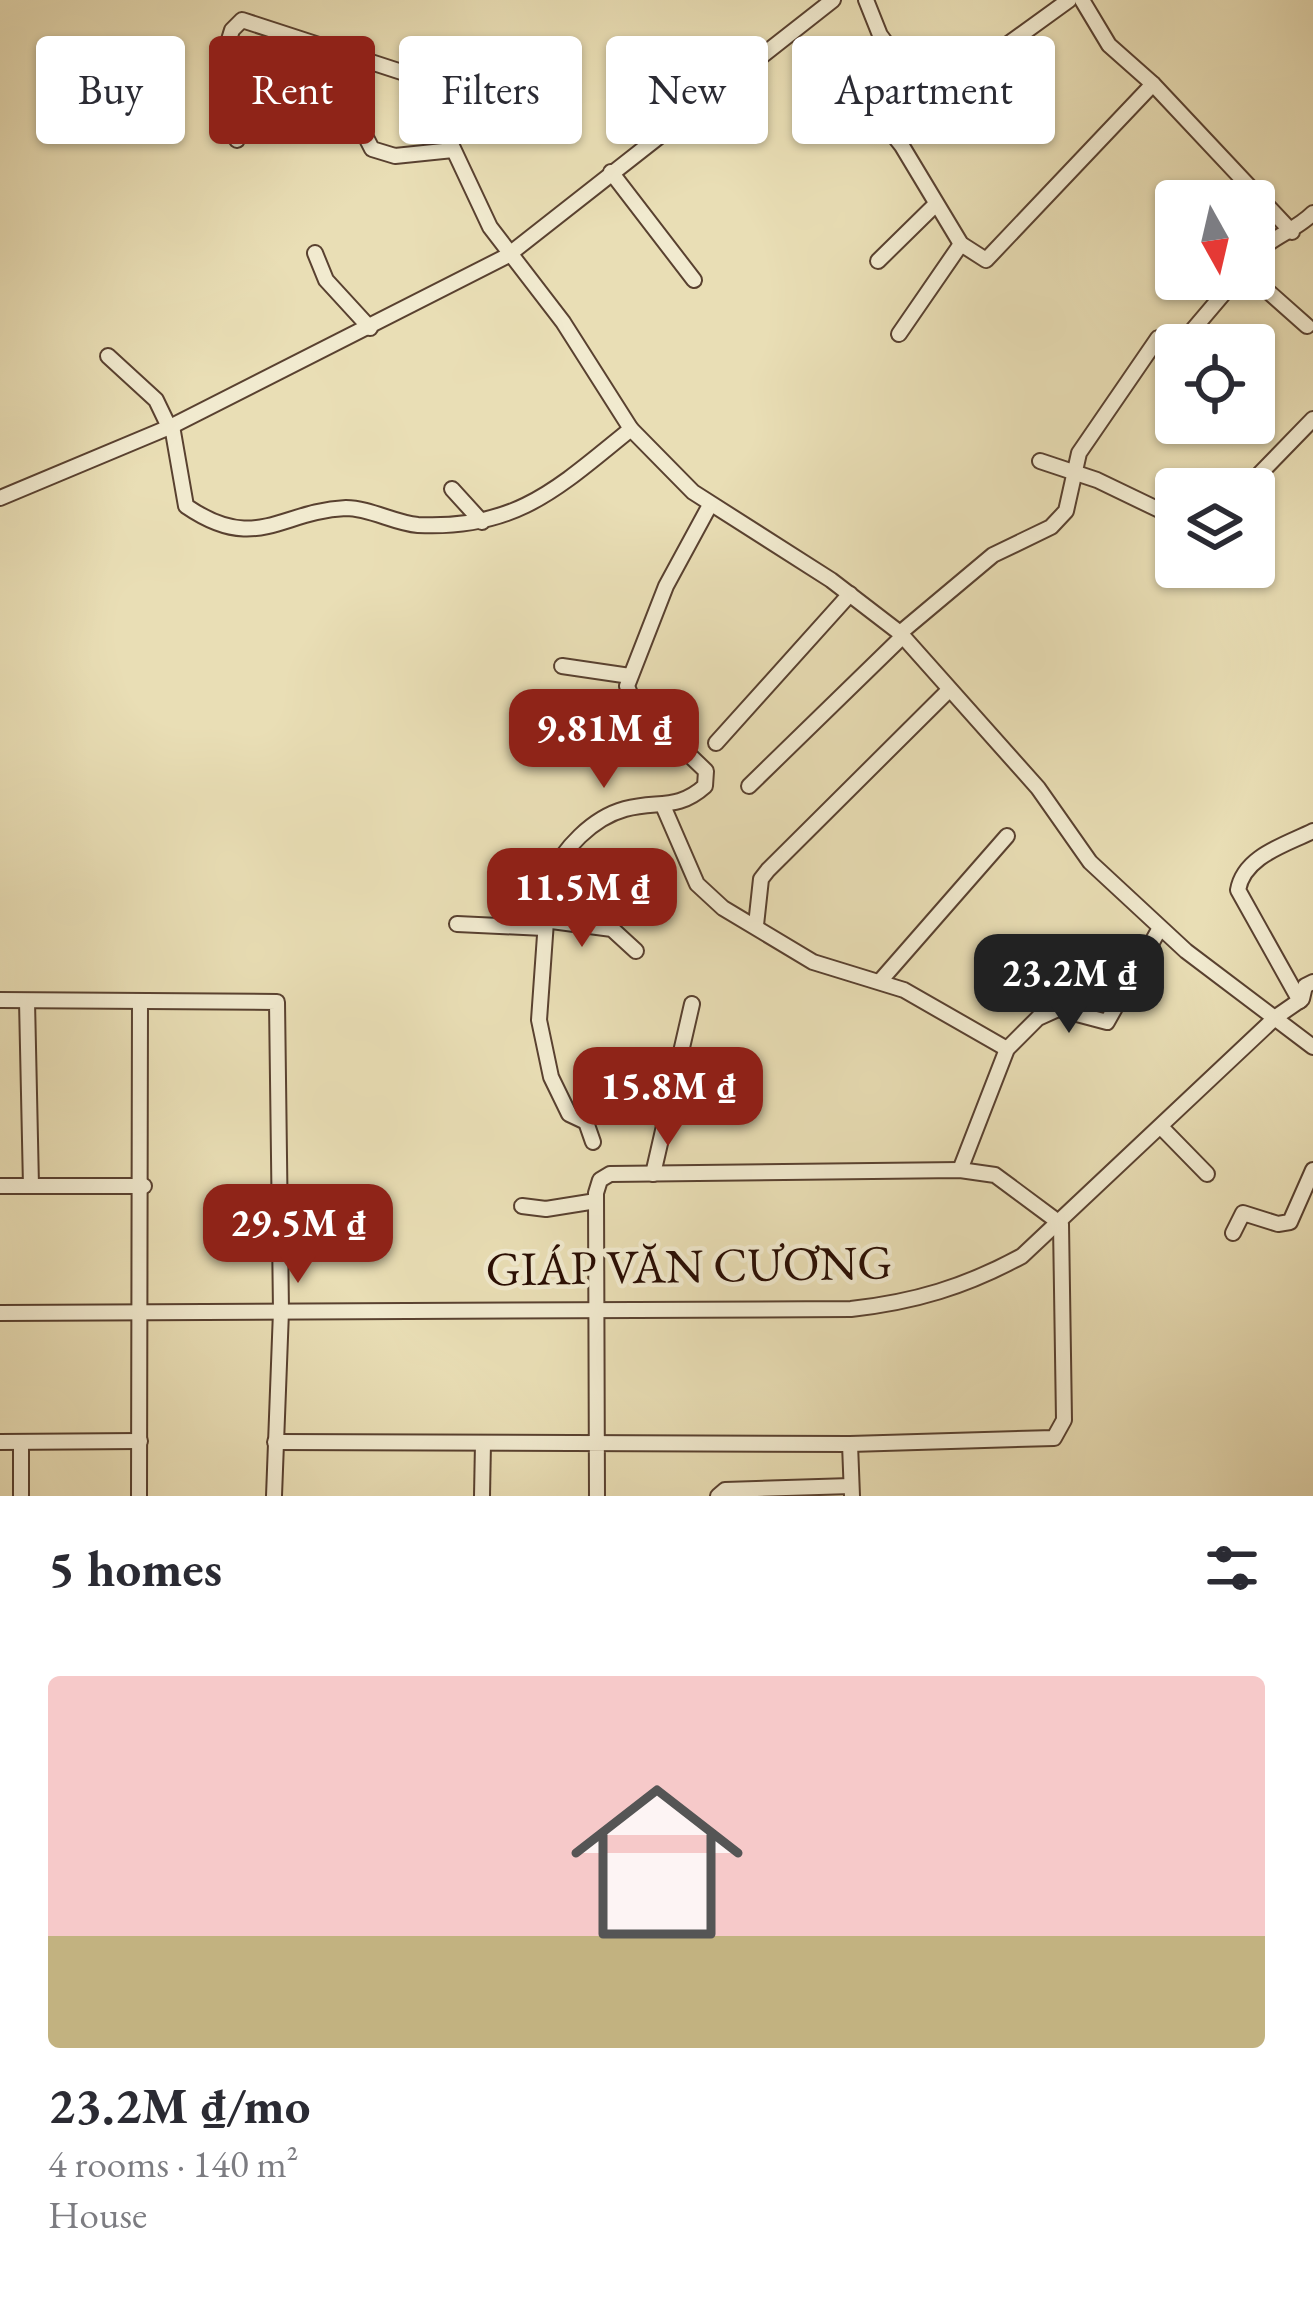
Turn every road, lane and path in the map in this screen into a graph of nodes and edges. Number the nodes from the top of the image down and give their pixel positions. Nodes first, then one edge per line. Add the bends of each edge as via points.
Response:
1 (833, 0) edge
2 (866, 0) edge
3 (1069, 0) edge
4 (1082, 0) edge
5 (232, 36) edge
6 (298, 36) edge
7 (881, 36) edge
8 (1019, 36) edge
9 (375, 62) edge
10 (1153, 84) junction
11 (369, 144) edge
12 (900, 144) edge
13 (452, 150) junction
14 (611, 172) junction
15 (935, 205) junction
16 (1313, 213) edge
17 (1292, 232) junction
18 (1275, 236) edge
19 (961, 244) junction
20 (315, 253) dead end
21 (507, 256) junction
22 (878, 261) dead end
23 (694, 280) dead end
24 (1275, 298) edge
25 (1218, 300) edge
26 (1197, 324) edge
27 (1307, 326) dead end
28 (370, 328) junction
29 (899, 334) dead end
30 (1155, 342) edge
31 (108, 356) dead end
32 (1313, 419) edge
33 (170, 427) junction
34 (631, 429) junction
35 (1040, 461) dead end
36 (1265, 468) edge
37 (1075, 472) junction
38 (452, 489) dead end
39 (0, 499) edge
40 (710, 505) junction
41 (1155, 508) edge
42 (482, 522) junction
43 (850, 594) junction
44 (901, 635) junction
45 (562, 666) dead end
46 (630, 676) junction
47 (948, 691) junction
48 (716, 743) dead end
49 (749, 786) dead end
50 (664, 808) junction
51 (1313, 831) edge
52 (1007, 836) dead end
53 (457, 924) dead end
54 (544, 924) junction
55 (756, 925) junction
56 (1160, 928) junction
57 (636, 951) dead end
58 (881, 980) junction
59 (1313, 982) edge
60 (0, 1000) edge
61 (27, 1001) junction
62 (140, 1001) junction
63 (1305, 1001) edge
64 (692, 1004) dead end
65 (1276, 1017) junction
66 (1313, 1047) edge
67 (1006, 1049) junction
68 (1163, 1129) junction
69 (593, 1142) dead end
70 (960, 1170) junction
71 (1313, 1170) edge
72 (653, 1174) junction
73 (1207, 1174) dead end
74 (0, 1186) edge
75 (31, 1186) junction
76 (144, 1186) junction
77 (596, 1201) junction
78 (522, 1206) dead end
79 (1061, 1224) junction
80 (1234, 1233) dead end
81 (597, 1308) junction
82 (281, 1311) junction
83 (142, 1312) junction
84 (0, 1313) edge
85 (140, 1441) junction
86 (0, 1442) edge
87 (21, 1442) junction
88 (275, 1442) junction
89 (483, 1443) junction
90 (597, 1444) junction
91 (850, 1444) junction
92 (852, 1491) edge
93 (21, 1496) edge
94 (139, 1496) edge
95 (274, 1496) edge
96 (482, 1496) edge
97 (597, 1496) edge
98 (718, 1496) edge

1 - 14 street
2 - 7 street
3 - 8 street
4 - 10 street via 1108,45
5 - 6 street via 236,23 254,22
9 - 13 street via 420,78
10 - 17 street
10 - 19 street via 995,256 986,260
11 - 13 street via 395,156
12 - 15 street
13 - 21 street
14 - 21 street
14 - 23 street
15 - 19 street
15 - 22 street
16 - 17 street
17 - 18 street
19 - 29 street
20 - 28 street via 326,280
21 - 28 street
21 - 34 street via 563,322
24 - 27 street
25 - 26 street
28 - 33 street
30 - 37 street via 1094,426
31 - 33 street via 156,400
32 - 36 street
33 - 39 street
33 - 42 street via 187,506 221,525 276,526 346,508 416,525
34 - 40 street
34 - 42 street via 536,504
35 - 37 street
37 - 41 street
37 - 44 street via 1066,511 1051,527 993,555
38 - 42 street
40 - 43 street
40 - 46 street
43 - 44 street
43 - 48 street
44 - 47 street
44 - 49 street
45 - 46 street
46 - 50 street via 627,694 709,777 690,799
47 - 55 street via 768,870
47 - 56 street via 1038,788 1070,841
50 - 54 street via 624,809 580,837 548,879
50 - 55 street via 697,884
51 - 63 street via 1255,860 1238,890
52 - 58 street
53 - 54 street
54 - 57 street via 612,929
54 - 69 street via 539,1020 551,1077
55 - 58 street via 814,962
56 - 65 street
56 - 67 street via 1107,1022 1058,1009
58 - 67 street
59 - 63 street
60 - 61 street
61 - 62 street
61 - 75 street
62 - 76 street
62 - 82 street via 277,1002
63 - 65 street, GIÁP VĂN CƯƠNG
64 - 72 street
65 - 66 street
65 - 68 street, GIÁP VĂN CƯƠNG
67 - 70 street
68 - 73 street
68 - 79 street, GIÁP VĂN CƯƠNG
70 - 72 street
70 - 79 street via 995,1175
71 - 80 street via 1290,1222 1243,1213
72 - 77 street via 610,1174 600,1180
74 - 75 street
75 - 76 street
76 - 83 street
77 - 78 street
77 - 81 street
79 - 81 street, GIÁP VĂN CƯƠNG via 971,1283 908,1302
79 - 91 street via 1061,1432 1041,1441
81 - 82 street, GIÁP VĂN CƯƠNG
81 - 90 street
82 - 83 street, GIÁP VĂN CƯƠNG
82 - 88 street
83 - 84 street, GIÁP VĂN CƯƠNG
83 - 85 street
85 - 87 street
85 - 94 street
86 - 87 street
87 - 93 street
88 - 89 street
88 - 95 street
89 - 90 street
89 - 96 street
90 - 91 street
90 - 97 street
91 - 92 street
92 - 98 street

